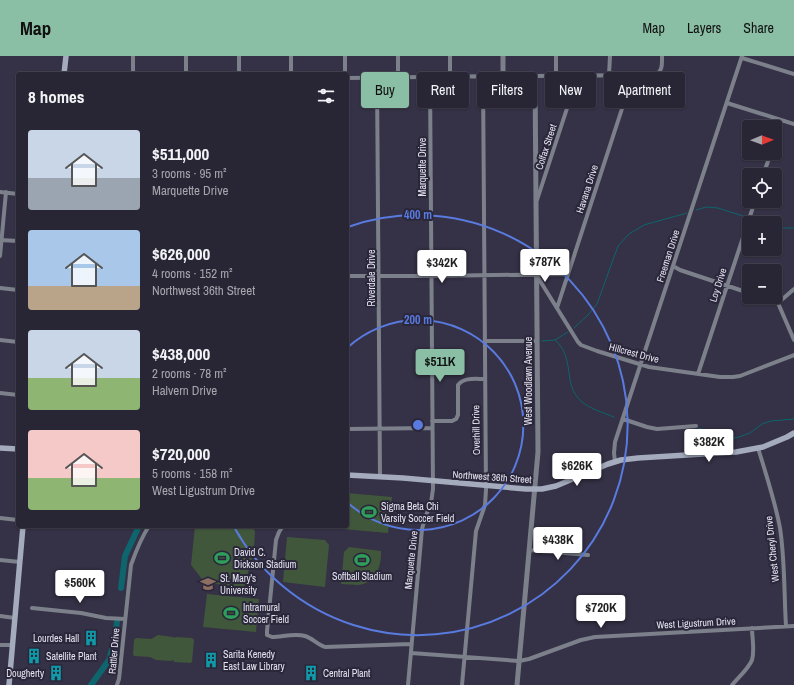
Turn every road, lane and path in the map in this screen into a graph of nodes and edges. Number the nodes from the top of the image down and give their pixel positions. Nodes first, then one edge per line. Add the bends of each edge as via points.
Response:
1 (66, 56) edge
2 (133, 56) edge
3 (186, 56) edge
4 (239, 56) edge
5 (291, 56) edge
6 (345, 56) edge
7 (398, 56) edge
8 (450, 56) edge
9 (503, 56) edge
10 (556, 56) edge
11 (610, 56) edge
12 (662, 56) edge
13 (742, 57) edge
14 (64, 72) edge
15 (133, 72) edge
16 (186, 72) edge
17 (239, 72) edge
18 (291, 72) edge
19 (345, 72) edge
20 (398, 72) edge
21 (450, 72) edge
22 (503, 72) edge
23 (556, 72) edge
24 (609, 72) edge
25 (660, 72) edge
26 (794, 74) edge
27 (349, 78) edge
28 (361, 78) edge
29 (727, 103) junction
30 (377, 108) edge
31 (430, 108) edge
32 (483, 108) edge
33 (535, 108) edge
34 (567, 108) edge
35 (622, 108) edge
36 (781, 120) edge
37 (782, 120) edge
38 (794, 124) edge
39 (0, 192) edge
40 (6, 192) junction
41 (16, 194) edge
42 (536, 202) junction
43 (753, 208) edge
44 (1, 240) edge
45 (16, 241) edge
46 (0, 256) edge
47 (673, 266) junction
48 (568, 274) junction
49 (379, 275) junction
50 (484, 275) junction
51 (537, 275) junction
52 (349, 276) edge
53 (431, 276) junction
54 (727, 285) junction
55 (0, 288) edge
56 (794, 289) edge
57 (16, 290) edge
58 (742, 290) edge
59 (782, 300) edge
60 (778, 304) edge
61 (557, 308) junction
62 (0, 340) edge
63 (794, 340) edge
64 (537, 341) junction
65 (16, 342) edge
66 (485, 342) junction
67 (794, 355) edge
68 (640, 365) junction
69 (698, 374) junction
70 (485, 379) junction
71 (0, 393) edge
72 (16, 394) edge
73 (623, 419) junction
74 (432, 421) junction
75 (696, 426) dead end
76 (432, 428) junction
77 (349, 429) edge
78 (379, 429) junction
79 (794, 433) edge
80 (0, 448) edge
81 (758, 448) junction
82 (16, 449) edge
83 (615, 462) junction
84 (349, 475) edge
85 (380, 477) junction
86 (433, 481) junction
87 (486, 486) junction
88 (535, 489) junction
89 (0, 518) edge
90 (16, 520) edge
91 (23, 528) edge
92 (148, 528) edge
93 (282, 528) edge
94 (529, 550) junction
95 (588, 556) dead end
96 (0, 560) edge
97 (20, 562) junction
98 (32, 608) dead end
99 (0, 616) edge
100 (15, 618) junction
101 (125, 620) junction
102 (786, 626) junction
103 (794, 626) edge
104 (752, 628) junction
105 (411, 644) junction
106 (0, 645) edge
107 (12, 645) junction
108 (411, 653) junction
109 (464, 657) junction
110 (519, 661) junction
111 (9, 685) edge
112 (117, 685) edge
113 (408, 685) edge
114 (462, 685) edge
115 (516, 685) edge
116 (732, 685) edge

1 - 14 main road
2 - 15 street
3 - 16 street
4 - 17 street
5 - 18 street
6 - 19 street
7 - 20 street
8 - 21 street
9 - 22 street
10 - 23 street
11 - 24 street
12 - 25 street
13 - 26 street
13 - 29 street, Freeman Drive
27 - 28 street
29 - 36 street
29 - 47 street, Freeman Drive
30 - 49 street, Riverdale Drive
31 - 53 street, Marquette Drive
32 - 50 street, Overhill Drive
33 - 42 street, West Woodlawn Avenue
34 - 42 street, Colfax Street
35 - 48 street, Havana Drive
37 - 38 street
39 - 40 street
40 - 41 street
40 - 44 street
42 - 51 street, West Woodlawn Avenue
43 - 54 street, Loy Drive
44 - 45 street
44 - 46 street
47 - 54 street
47 - 68 street, Freeman Drive
48 - 51 street
48 - 61 street, Havana Drive
49 - 52 street
49 - 53 street
49 - 78 street, Riverdale Drive
50 - 51 street
50 - 53 street
50 - 66 street, Overhill Drive
51 - 61 street, Hillcrest Drive
51 - 64 street, West Woodlawn Avenue
53 - 74 street, Marquette Drive
54 - 58 street
54 - 69 street, Loy Drive
55 - 57 street
56 - 59 street
60 - 63 street
61 - 68 street, Hillcrest Drive via 581,345
62 - 65 street
64 - 66 street
64 - 88 street, West Woodlawn Avenue via 538,452
66 - 70 street, Overhill Drive
67 - 69 street, Hillcrest Drive via 737,377
68 - 69 street, Hillcrest Drive
68 - 73 street, Freeman Drive
70 - 74 street via 464,379 459,383 456,419
70 - 87 street, Overhill Drive
71 - 72 street
73 - 75 street via 656,429
73 - 83 street, Freeman Drive via 616,442
74 - 76 street, Marquette Drive
76 - 78 street
76 - 86 street, Marquette Drive
77 - 78 street
78 - 85 street, Riverdale Drive
79 - 81 main road, Northwest 36th Street
80 - 82 main road
81 - 83 main road, Northwest 36th Street
81 - 102 street, West Cheryl Drive via 780,528
83 - 88 main road, Northwest 36th Street via 556,486
84 - 85 main road, Northwest 36th Street
85 - 86 main road, Northwest 36th Street
86 - 87 main road, Northwest 36th Street
86 - 105 street, Marquette Drive via 431,503 422,529
87 - 88 main road, Northwest 36th Street
87 - 109 street, Overhill Drive via 485,505 476,531
88 - 94 street, West Woodlawn Avenue
89 - 90 street
91 - 97 main road
92 - 101 street, Rattler Drive via 136,548 131,565
93 - 105 street via 276,540 267,635 301,635 325,647
94 - 95 street
94 - 110 street, West Woodlawn Avenue
96 - 97 street
97 - 100 main road
98 - 101 street
99 - 100 street
100 - 107 main road
101 - 112 street, Rattler Drive via 120,679
102 - 103 street, West Ligustrum Drive
102 - 104 street, West Ligustrum Drive
104 - 110 street, West Ligustrum Drive via 589,638
104 - 116 street via 752,660
105 - 108 street, Marquette Drive
106 - 107 street
107 - 111 main road
108 - 109 street, West Ligustrum Drive
108 - 113 street, Marquette Drive
109 - 110 street, West Ligustrum Drive
109 - 114 street, Overhill Drive
110 - 115 street, West Woodlawn Avenue

